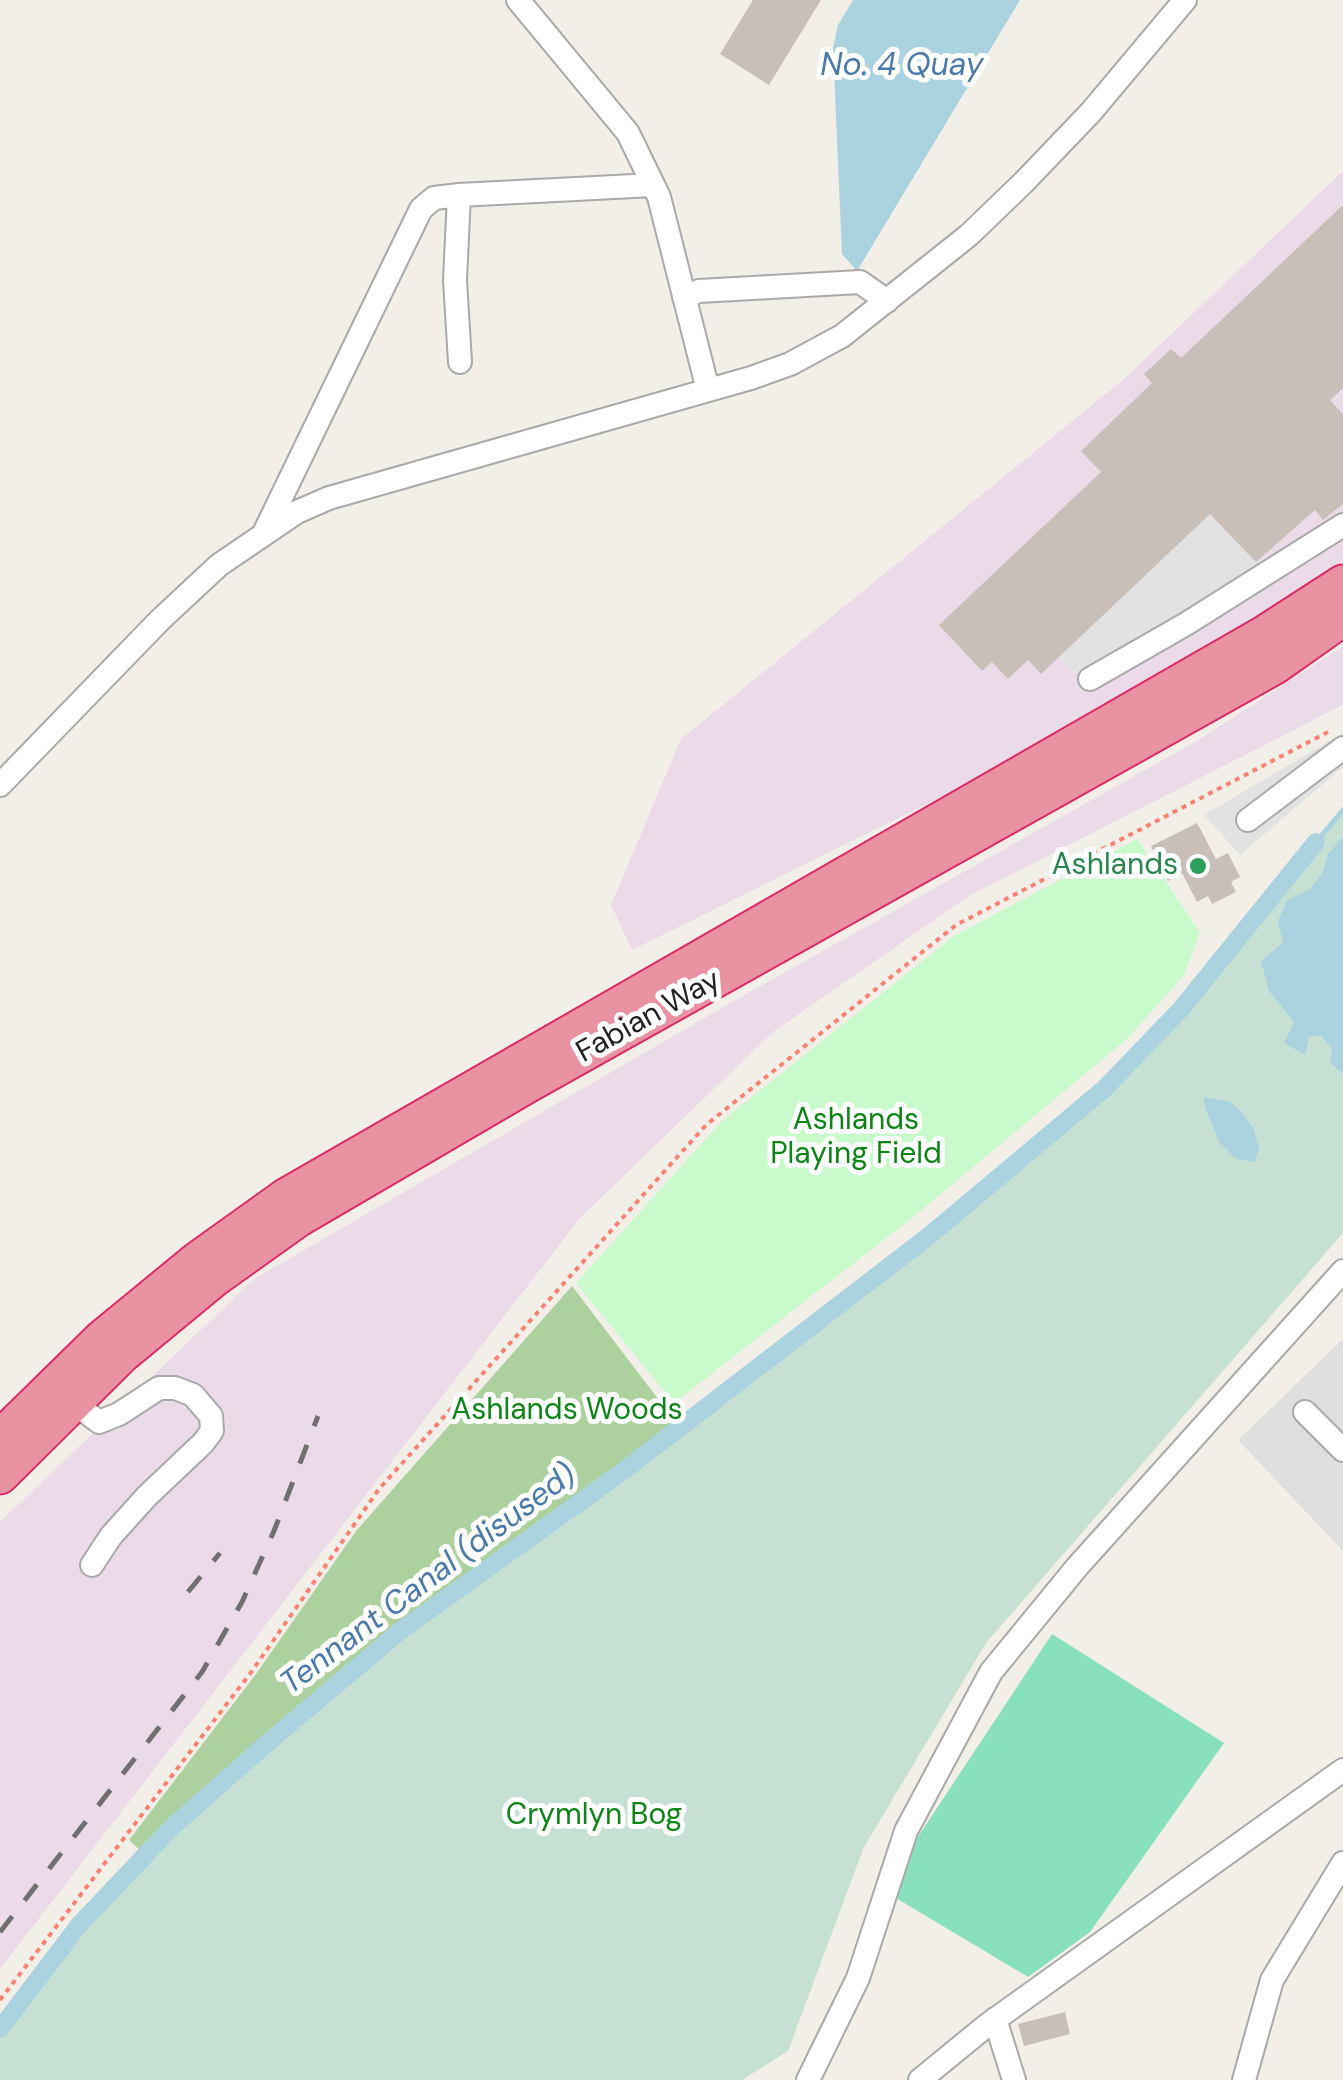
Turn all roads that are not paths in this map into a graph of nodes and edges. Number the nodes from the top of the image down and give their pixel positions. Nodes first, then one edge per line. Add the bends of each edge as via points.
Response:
1 (518, 0) edge
2 (1185, 0) edge
3 (653, 185) junction
4 (459, 194) junction
5 (684, 296) junction
6 (887, 301) junction
7 (460, 362) dead end
8 (708, 390) junction
9 (1343, 525) edge
10 (264, 533) junction
11 (1343, 583) edge
12 (1343, 618) edge
13 (1090, 679) dead end
14 (1336, 740) edge
15 (0, 785) edge
16 (1248, 820) dead end
17 (522, 1074) junction
18 (1343, 1271) edge
19 (74, 1403) junction
20 (1305, 1412) dead end
21 (0, 1438) edge
22 (1343, 1450) edge
23 (0, 1476) edge
24 (92, 1565) dead end
25 (1343, 1770) edge
26 (1343, 1862) edge
27 (995, 2019) junction
28 (929, 2076) edge
29 (808, 2080) edge
30 (1014, 2080) edge
31 (1244, 2080) edge

1 - 3 street via 628,133
2 - 6 street via 1024,182
3 - 4 street
3 - 5 street
4 - 7 street
4 - 10 street via 421,208
5 - 6 street via 860,282
5 - 8 street
6 - 8 street via 790,364
8 - 10 street via 329,498
9 - 13 street
10 - 15 street via 160,620
11 - 17 highway, Fabian Way
12 - 17 highway, Fabian Way via 1275,666
14 - 16 street
17 - 19 highway, Fabian Way via 298,1218 122,1355
17 - 21 highway, Fabian Way via 390,1134 284,1197 102,1338
18 - 29 street via 991,1672 906,1831 858,1978
19 - 23 highway, Fabian Way
19 - 24 street via 99,1422 159,1388 175,1388 210,1416 212,1430 135,1509
20 - 22 street
25 - 27 street
26 - 31 street via 1272,1980
27 - 28 street
27 - 30 street

